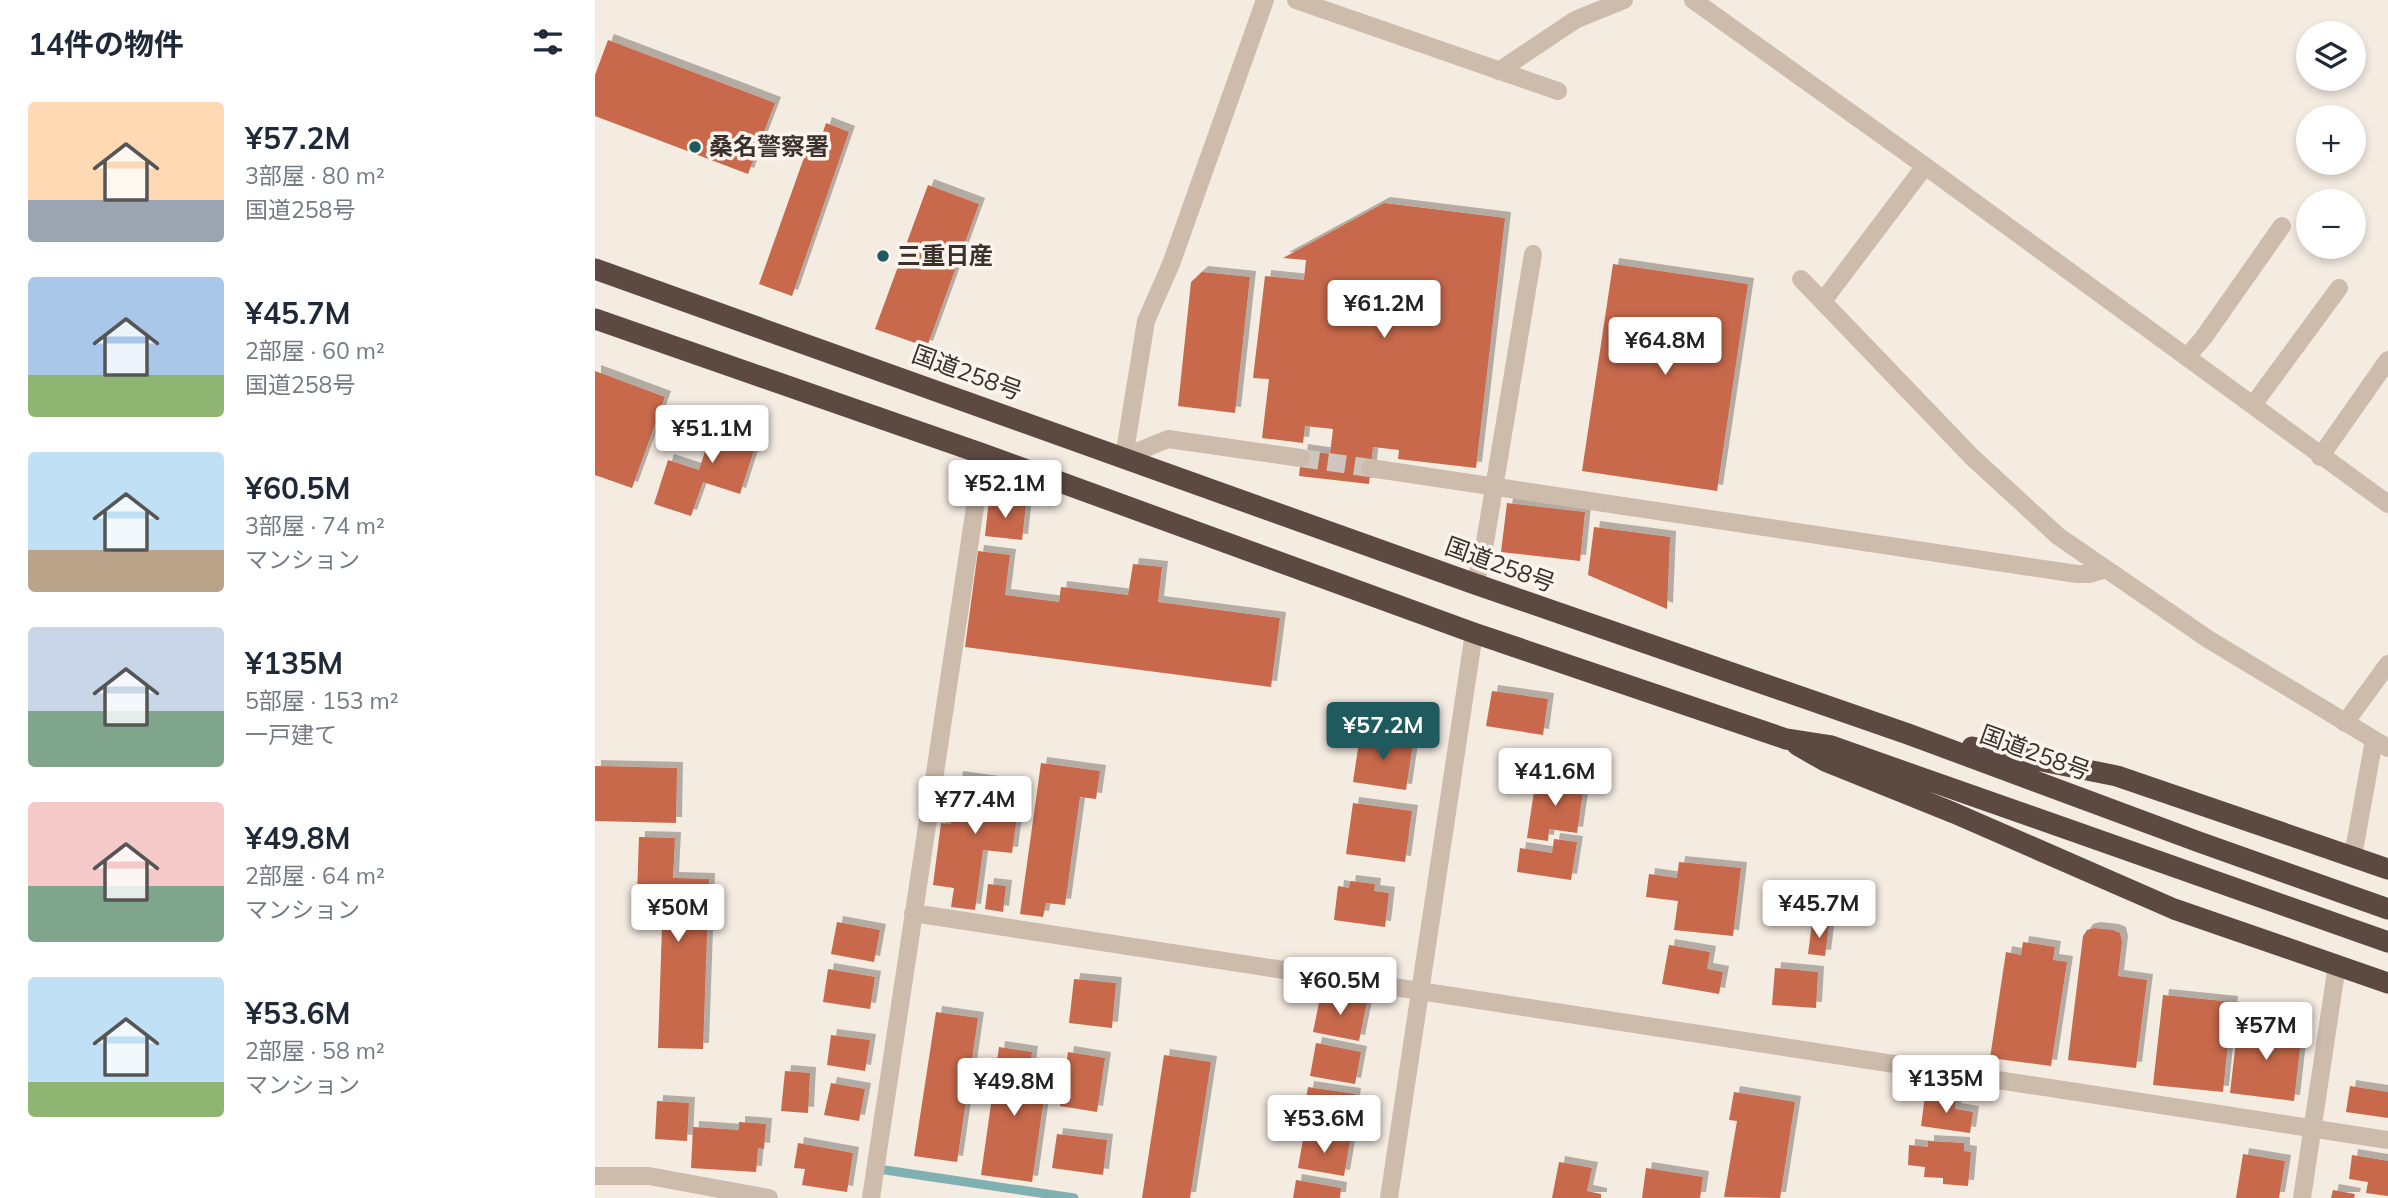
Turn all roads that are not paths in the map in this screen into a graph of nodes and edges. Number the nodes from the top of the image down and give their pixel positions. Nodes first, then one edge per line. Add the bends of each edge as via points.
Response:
1 (1265, 0) edge
2 (1296, 0) edge
3 (1624, 0) edge
4 (1693, 0) edge
5 (1499, 71) junction
6 (1558, 92) dead end
7 (1925, 166) junction
8 (2282, 226) dead end
9 (1533, 254) dead end
10 (595, 269) edge
11 (1801, 279) dead end
12 (2339, 288) dead end
13 (1823, 302) junction
14 (595, 319) edge
15 (2187, 357) junction
16 (2388, 360) edge
17 (2253, 405) junction
18 (983, 454) junction
19 (1124, 457) junction
20 (2321, 457) junction
21 (1301, 458) tunnel mouth
22 (1370, 468) tunnel mouth
23 (1495, 486) junction
24 (2388, 504) edge
25 (2106, 569) junction
26 (1475, 584) junction
27 (1474, 633) junction
28 (2388, 664) edge
29 (2346, 723) junction
30 (1908, 734) junction
31 (1786, 739) junction
32 (2381, 744) edge
33 (2353, 856) junction
34 (2388, 869) edge
35 (2388, 909) edge
36 (913, 913) junction
37 (2388, 942) edge
38 (2337, 965) junction
39 (2388, 983) edge
40 (1421, 992) junction
41 (2312, 1129) junction
42 (2388, 1140) edge
43 (595, 1176) edge
44 (769, 1198) edge
45 (871, 1198) edge
46 (1389, 1198) edge
47 (2302, 1198) edge

1 - 19 street via 1171,264 1146,321
2 - 5 street
3 - 5 street via 1575,20
4 - 7 street
5 - 6 street
7 - 13 street
7 - 15 street
8 - 15 street
9 - 23 street
10 - 19 highway, 国道258号
11 - 13 street
12 - 17 street
13 - 25 street via 2011,495
14 - 18 highway
15 - 17 street
16 - 20 street
17 - 20 street
18 - 27 highway
18 - 36 street
19 - 21 street via 1168,439
19 - 26 highway, 国道258号
20 - 24 street
22 - 23 street
23 - 25 street via 2077,574
23 - 26 street
25 - 29 street via 2208,639
26 - 30 highway, 国道258号
27 - 31 highway
27 - 40 street
28 - 29 street
29 - 32 street
30 - 33 highway via 2117,776
30 - 35 highway, 国道258号
31 - 37 highway via 1831,746
31 - 38 highway via 1825,761 2173,909
32 - 33 street
33 - 34 highway
36 - 40 street
36 - 45 street
38 - 39 highway
38 - 41 street
40 - 41 street
40 - 46 street
41 - 42 street
41 - 47 street
43 - 44 street via 649,1176

